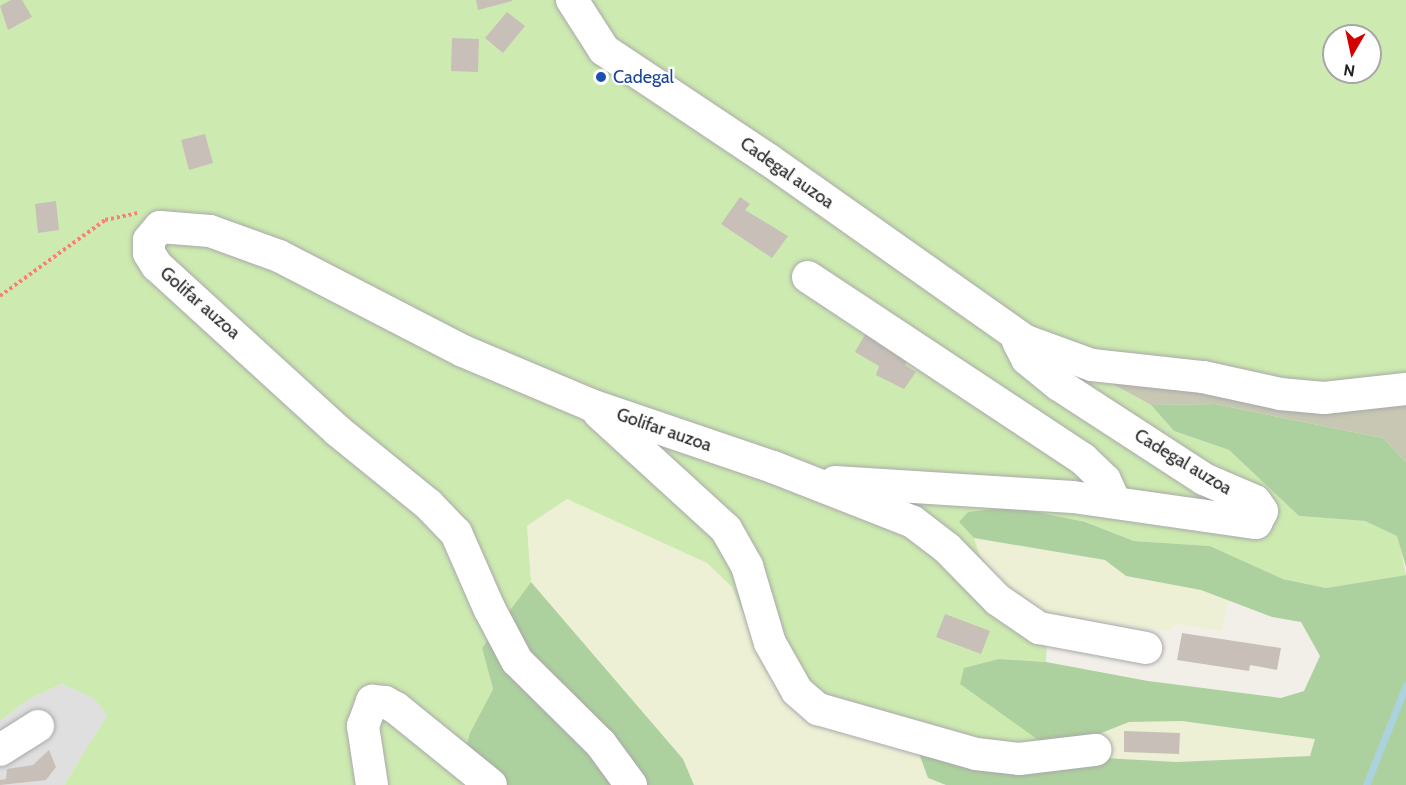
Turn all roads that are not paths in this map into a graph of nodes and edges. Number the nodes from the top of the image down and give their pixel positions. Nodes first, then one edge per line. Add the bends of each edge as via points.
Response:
1 (572, 0) edge
2 (808, 277) dead end
3 (1016, 335) junction
4 (1406, 388) edge
5 (591, 405) junction
6 (773, 467) junction
7 (1115, 502) junction
8 (1146, 648) dead end
9 (38, 726) dead end
10 (0, 750) edge
11 (1095, 750) dead end
12 (372, 785) edge
13 (491, 785) edge
14 (631, 785) edge

1 - 3 street, Cadegal auzoa via 604,50 769,160
2 - 7 street via 1083,459 1105,480
3 - 4 street, Cadegal auzoa via 1061,356 1092,365 1203,377 1280,394 1324,399
3 - 7 street, Cadegal auzoa via 1027,359 1059,385 1204,479 1255,501 1262,511 1256,523 1242,524
5 - 6 street, Golifar auzoa
5 - 11 street via 726,529 747,566 770,643 797,691 818,709 976,754 1019,759
5 - 14 street, Golifar auzoa via 463,351 279,256 210,231 159,227 149,240 149,253 157,267 338,431 428,504 456,533 517,661 600,744
6 - 7 street, Cadegal auzoa via 846,484
6 - 8 street via 913,522 947,548 998,600 1040,628
9 - 10 street
12 - 13 street via 363,726 372,701 396,708

